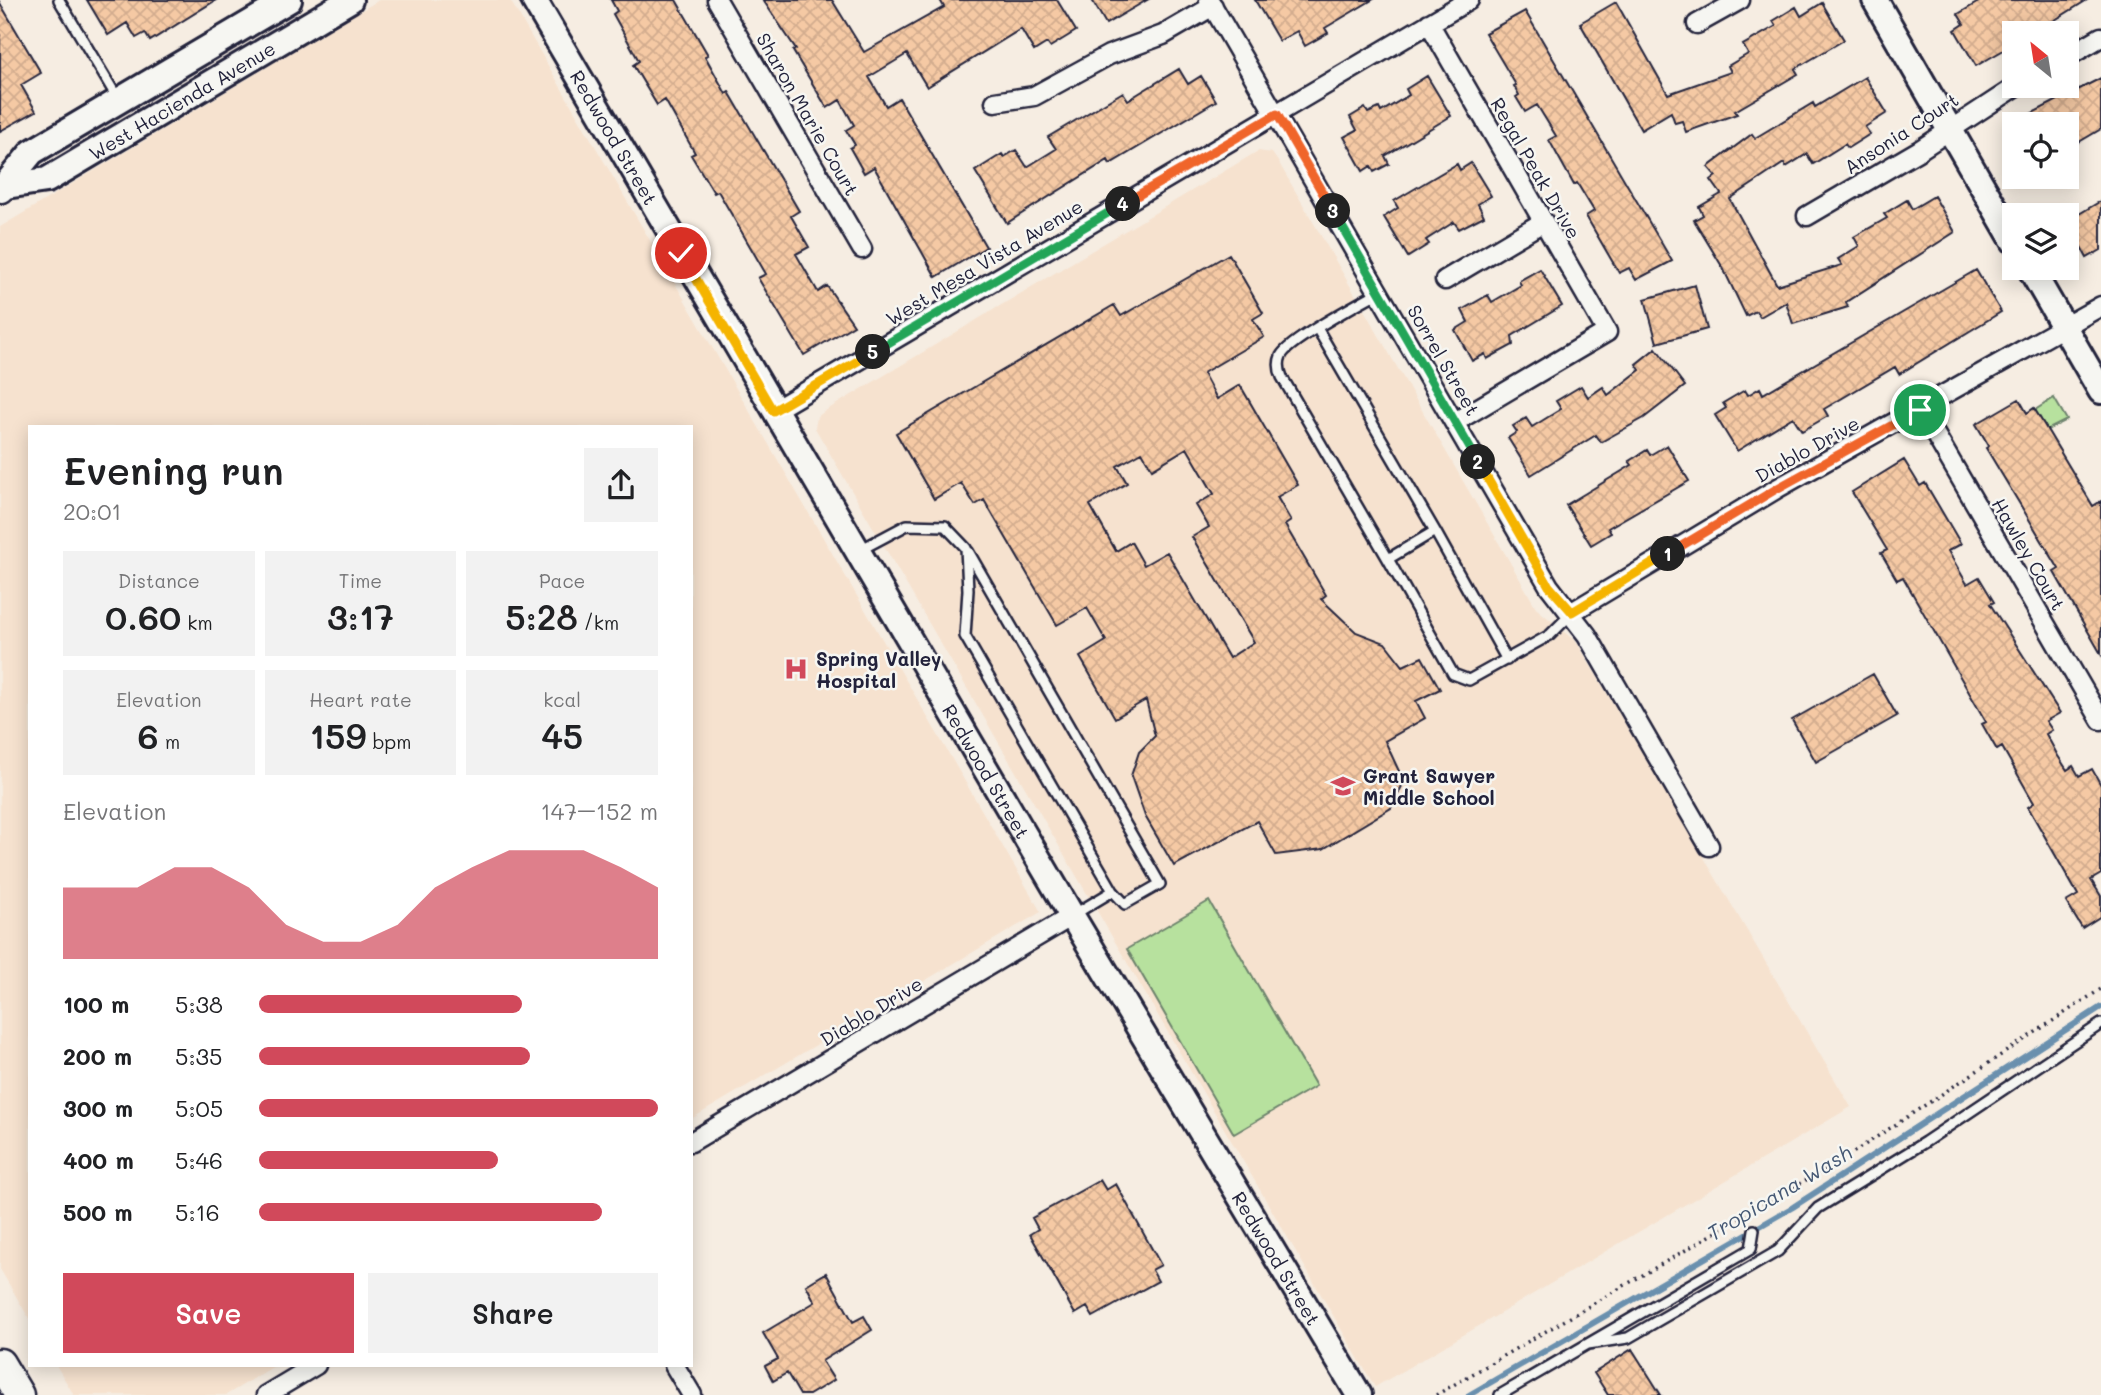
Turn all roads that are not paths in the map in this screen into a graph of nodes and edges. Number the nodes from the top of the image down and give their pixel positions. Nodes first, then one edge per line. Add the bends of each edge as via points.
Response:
1 (59, 0) edge
2 (289, 0) edge
3 (350, 0) edge
4 (534, 0) edge
5 (717, 0) edge
6 (1469, 0) edge
7 (1740, 0) edge
8 (1875, 0) edge
9 (1211, 3) edge
10 (1429, 23) junction
11 (1697, 24) dead end
12 (2101, 37) edge
13 (2079, 50) edge
14 (2002, 96) edge
15 (119, 101) junction
16 (995, 102) dead end
17 (1277, 114) junction
18 (1950, 129) junction
19 (3, 188) edge
20 (1807, 216) dead end
21 (2002, 220) edge
22 (1543, 222) junction
23 (862, 249) dead end
24 (1445, 280) dead end
25 (2036, 280) edge
26 (1380, 291) junction
27 (2101, 306) edge
28 (1317, 328) junction
29 (2065, 328) junction
30 (2101, 391) edge
31 (1920, 410) junction
32 (773, 411) junction
33 (1455, 422) junction
34 (1435, 531) junction
35 (965, 548) junction
36 (857, 552) junction
37 (1388, 559) junction
38 (1572, 612) junction
39 (1507, 660) junction
40 (2101, 720) edge
41 (1709, 846) dead end
42 (1113, 891) junction
43 (1072, 916) junction
44 (2101, 1024) edge
45 (693, 1140) edge
46 (1754, 1230) dead end
47 (1588, 1344) junction
48 (0, 1363) edge
49 (313, 1367) edge
50 (675, 1367) edge
51 (19, 1395) edge
52 (266, 1395) edge
53 (692, 1395) edge
54 (1359, 1395) edge
55 (1500, 1395) edge

1 - 15 lane
2 - 15 street, West Hacienda Avenue
3 - 19 street, West Hacienda Avenue via 47,180
4 - 32 street, Redwood Street
5 - 23 street, Sharon Marie Court
6 - 10 street, West Mesa Vista Avenue
7 - 11 street
8 - 18 street
9 - 16 street via 1163,34 1109,55 1034,96
9 - 17 street, Sorrel Street
10 - 17 street, West Mesa Vista Avenue
10 - 22 street, Regal Peak Drive
12 - 13 street
14 - 18 street, Ansonia Court
15 - 19 street, West Hacienda Avenue via 32,152
17 - 26 street, Sorrel Street
17 - 32 street, West Mesa Vista Avenue
18 - 20 street, Ansonia Court
18 - 21 street
22 - 24 street
22 - 33 street, Regal Peak Drive via 1606,332
25 - 29 street
26 - 28 lane
26 - 33 street, Sorrel Street
27 - 29 street, Diablo Drive
28 - 34 lane
28 - 37 lane via 1283,352 1280,372
29 - 30 street
29 - 31 street, Diablo Drive
31 - 38 street, Diablo Drive via 1778,488
31 - 40 street, Hawley Court
32 - 36 street, Redwood Street
33 - 38 street, Sorrel Street via 1549,586
34 - 37 lane
34 - 39 lane
35 - 36 lane via 945,526 907,525
35 - 42 lane via 965,636
35 - 42 lane via 1160,884 1125,904
36 - 43 street, Redwood Street
37 - 39 lane via 1453,674 1469,680
38 - 39 lane via 1550,635
38 - 41 street, Sorrel Street
42 - 43 lane
43 - 45 street, Diablo Drive
43 - 54 street, Redwood Street
44 - 47 lane via 1916,1149 1818,1208 1778,1251 1628,1338
46 - 47 lane via 1751,1249
47 - 55 lane
48 - 51 main road
49 - 52 street
50 - 53 street

